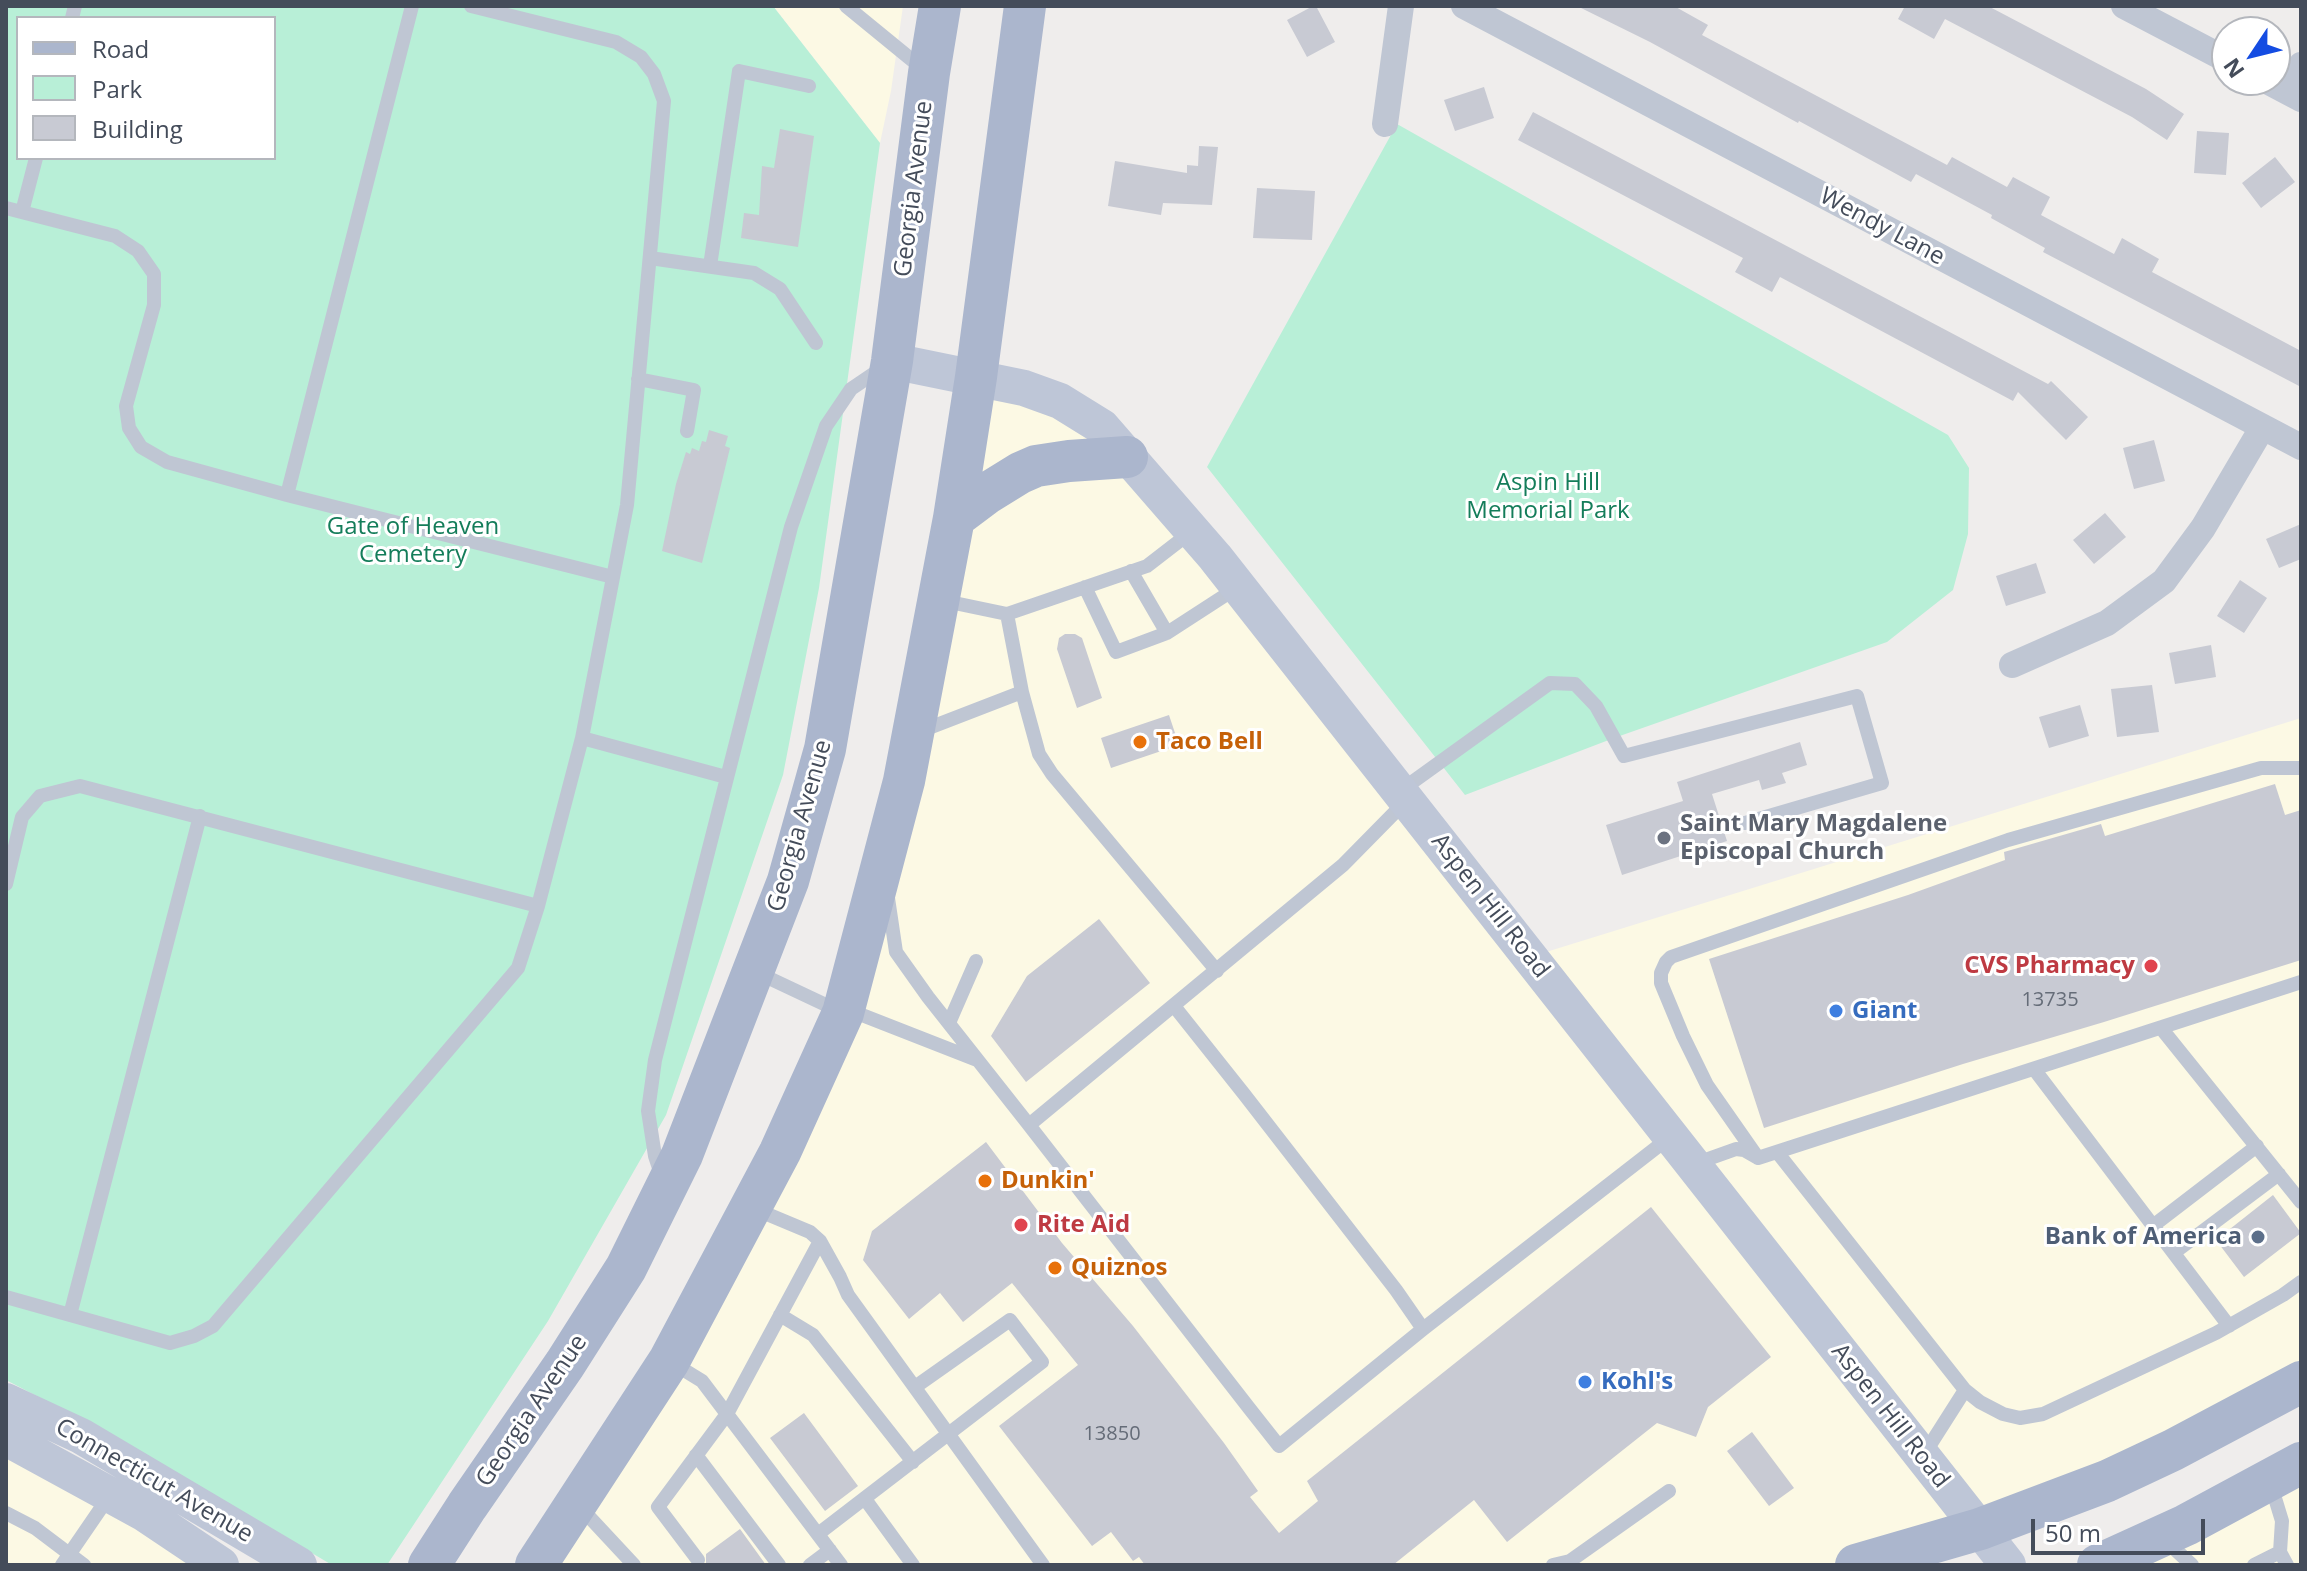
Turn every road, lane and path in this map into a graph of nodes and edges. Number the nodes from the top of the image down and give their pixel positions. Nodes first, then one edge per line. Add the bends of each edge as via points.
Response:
1 (412, 6) edge
2 (471, 6) edge
3 (846, 6) edge
4 (940, 6) edge
5 (1025, 6) edge
6 (1401, 6) edge
7 (1464, 6) edge
8 (2124, 6) edge
9 (863, 13) edge
10 (2211, 52) edge
11 (929, 73) junction
12 (809, 86) dead end
13 (1385, 124) dead end
14 (35, 160) edge
15 (6, 208) edge
16 (22, 212) junction
17 (650, 258) junction
18 (710, 266) junction
19 (816, 343) dead end
20 (892, 361) junction
21 (976, 377) junction
22 (638, 379) junction
23 (2262, 428) junction
24 (687, 431) dead end
25 (2301, 447) edge
26 (1127, 457) junction
27 (287, 495) junction
28 (954, 518) junction
29 (1193, 531) junction
30 (1131, 571) junction
31 (613, 577) junction
32 (1085, 587) junction
33 (1238, 587) junction
34 (939, 600) junction
35 (1007, 614) junction
36 (1167, 633) junction
37 (2012, 665) dead end
38 (1022, 692) junction
39 (913, 734) junction
40 (582, 738) junction
41 (2301, 768) edge
42 (726, 777) junction
43 (1403, 796) junction
44 (200, 816) junction
45 (1745, 823) dead end
46 (883, 862) junction
47 (6, 884) edge
48 (538, 906) junction
49 (976, 961) dead end
50 (754, 970) junction
51 (1217, 971) junction
52 (2301, 982) edge
53 (1174, 1006) junction
54 (843, 1013) junction
55 (949, 1023) junction
56 (2161, 1028) junction
57 (978, 1060) junction
58 (2034, 1069) junction
59 (1029, 1125) junction
60 (1671, 1136) junction
61 (2257, 1146) junction
62 (1777, 1152) junction
63 (1758, 1158) junction
64 (1692, 1165) junction
65 (2279, 1174) junction
66 (666, 1187) junction
67 (2301, 1202) edge
68 (751, 1207) junction
69 (2154, 1225) junction
70 (820, 1241) junction
71 (2175, 1252) junction
72 (2301, 1282) edge
73 (6, 1297) edge
74 (70, 1315) junction
75 (780, 1315) junction
76 (2229, 1326) junction
77 (1423, 1329) junction
78 (669, 1361) junction
79 (2301, 1382) edge
80 (915, 1387) junction
81 (1965, 1390) junction
82 (6, 1401) edge
83 (727, 1414) junction
84 (949, 1435) junction
85 (6, 1438) edge
86 (696, 1455) junction
87 (1922, 1456) junction
88 (913, 1462) junction
89 (2286, 1472) edge
90 (122, 1481) junction
91 (1669, 1491) dead end
92 (865, 1499) junction
93 (577, 1503) junction
94 (6, 1513) edge
95 (1980, 1529) junction
96 (818, 1534) junction
97 (2161, 1536) junction
98 (830, 1550) junction
99 (618, 1558) edge
100 (2284, 1558) edge
101 (66, 1559) edge
102 (698, 1560) dead end
103 (1572, 1563) edge
104 (84, 1565) edge
105 (221, 1565) edge
106 (299, 1565) edge
107 (429, 1565) edge
108 (536, 1565) edge
109 (634, 1565) edge
110 (779, 1565) edge
111 (810, 1565) edge
112 (841, 1565) edge
113 (913, 1565) edge
114 (1043, 1565) edge
115 (1553, 1565) edge
116 (1856, 1565) edge
117 (2008, 1565) edge
118 (2098, 1565) edge
119 (2192, 1565) edge
120 (2254, 1565) edge

1 - 27 lane
2 - 17 lane via 616,42 641,57 654,74 664,101
3 - 9 lane
4 - 11 main road, Georgia Avenue
5 - 21 main road
6 - 13 street
7 - 23 street, Wendy Lane
8 - 10 street
9 - 11 lane
11 - 20 main road, Georgia Avenue
12 - 18 lane via 739,71
14 - 16 lane
15 - 16 lane
16 - 27 lane via 115,236 138,251 154,274 154,305 126,406 129,428 141,447 167,462
17 - 18 lane
17 - 22 lane
18 - 19 lane via 754,273 780,289
20 - 21 street, Aspen Hill Road
20 - 42 lane via 851,389 826,426 791,527
20 - 50 main road, Georgia Avenue via 825,749 788,881
21 - 26 street, Aspen Hill Road via 1060,401 1102,427
21 - 28 main road
22 - 24 lane via 694,390
22 - 31 lane via 627,505
23 - 25 street, Wendy Lane
23 - 37 street via 2203,528 2164,581 2107,623
26 - 28 main road via 1036,466
26 - 29 street, Aspen Hill Road
27 - 31 lane
28 - 34 main road
29 - 30 lane via 1147,566
29 - 33 street, Aspen Hill Road
30 - 32 lane
30 - 36 lane
31 - 40 lane
32 - 35 lane
32 - 36 lane via 1116,652
33 - 36 lane
33 - 43 street, Aspen Hill Road
34 - 35 lane
34 - 39 main road
35 - 38 lane
38 - 39 lane
38 - 51 lane via 1039,754 1052,774
39 - 46 main road
40 - 42 lane
40 - 48 lane
41 - 63 lane via 2261,768 2008,840 1671,957 1661,983 1683,1036 1707,1085
42 - 66 lane via 655,1060 648,1111
43 - 45 lane via 1550,683 1575,684 1596,706 1624,756 1857,696 1882,783
43 - 51 lane via 1343,865
43 - 60 street, Aspen Hill Road
44 - 47 lane via 80,786 40,796 22,817
44 - 48 lane
44 - 74 lane
46 - 54 main road
46 - 55 lane via 896,952
48 - 74 lane via 518,968 213,1326 170,1343
49 - 55 lane
50 - 54 lane
50 - 66 main road, Georgia Avenue
51 - 53 lane
52 - 56 lane
53 - 59 lane
53 - 77 lane
54 - 57 lane via 862,1015
54 - 68 main road
55 - 57 lane
56 - 58 lane
56 - 61 lane
57 - 59 lane
58 - 62 lane
58 - 69 lane
59 - 77 lane via 1279,1446
60 - 64 street, Aspen Hill Road
60 - 77 lane
61 - 65 lane
61 - 69 lane
62 - 63 lane
62 - 81 lane
63 - 64 lane via 1736,1149
64 - 87 street, Aspen Hill Road
65 - 67 lane
65 - 71 lane
66 - 107 main road, Georgia Avenue via 626,1268
68 - 70 lane
68 - 78 main road
69 - 71 lane
70 - 75 lane
70 - 80 lane via 848,1295
71 - 76 lane
72 - 76 lane
73 - 74 lane
75 - 83 lane
75 - 88 lane via 813,1335
76 - 81 lane via 2043,1414 2003,1414
78 - 83 lane via 702,1381
78 - 93 main road
79 - 95 main road via 2107,1481
80 - 84 lane
80 - 84 lane via 1010,1320 1042,1362
81 - 87 lane
82 - 90 street, Connecticut Avenue via 81,1436
83 - 86 lane
83 - 96 lane
84 - 88 lane
84 - 114 lane
85 - 90 street, Connecticut Avenue
86 - 102 lane via 658,1507
86 - 110 lane
87 - 95 street, Aspen Hill Road
88 - 92 lane
89 - 97 main road
89 - 100 lane
90 - 101 lane
90 - 105 street, Connecticut Avenue via 145,1514
90 - 106 street, Connecticut Avenue
91 - 103 lane
92 - 96 lane
92 - 113 lane
93 - 99 lane
93 - 108 main road
94 - 101 lane via 35,1528
95 - 116 main road
95 - 117 street, Aspen Hill Road
96 - 98 lane
97 - 118 main road
97 - 119 lane
98 - 111 lane
98 - 112 lane
99 - 109 lane
100 - 120 lane
101 - 104 lane
103 - 115 lane

